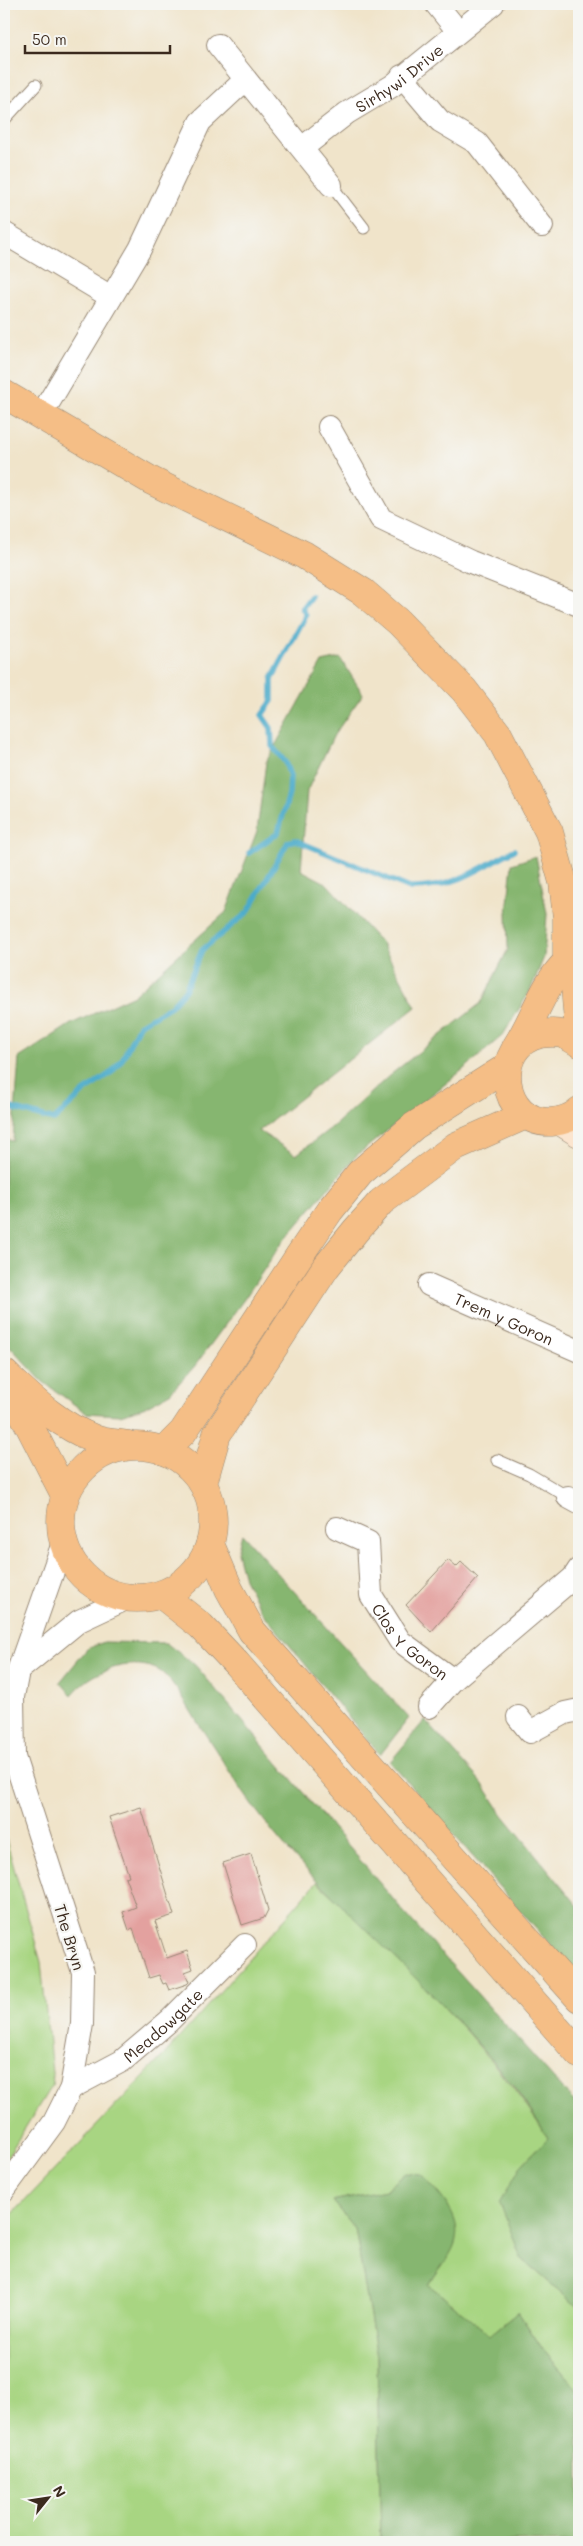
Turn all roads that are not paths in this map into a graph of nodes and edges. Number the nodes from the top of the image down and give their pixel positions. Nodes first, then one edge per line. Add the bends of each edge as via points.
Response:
1 (436, 4) edge
2 (493, 4) edge
3 (457, 30) junction
4 (218, 45) dead end
5 (402, 76) junction
6 (245, 80) junction
7 (36, 85) dead end
8 (4, 120) edge
9 (302, 148) junction
10 (331, 185) joint
11 (542, 226) dead end
12 (364, 228) dead end
13 (4, 233) edge
14 (111, 297) junction
15 (4, 394) edge
16 (40, 417) junction
17 (329, 427) dead end
18 (579, 605) edge
19 (566, 962) junction
20 (579, 1033) edge
21 (579, 1043) edge
22 (510, 1060) junction
23 (526, 1115) junction
24 (573, 1122) edge
25 (429, 1285) dead end
26 (579, 1351) edge
27 (4, 1375) edge
28 (136, 1446) junction
29 (164, 1451) junction
30 (497, 1460) dead end
31 (202, 1483) junction
32 (65, 1495) junction
33 (574, 1500) edge
34 (337, 1528) dead end
35 (63, 1543) junction
36 (210, 1544) junction
37 (577, 1577) edge
38 (162, 1595) junction
39 (128, 1598) junction
40 (18, 1671) junction
41 (453, 1680) junction
42 (429, 1707) dead end
43 (579, 1710) edge
44 (518, 1717) dead end
45 (244, 1945) dead end
46 (579, 1998) edge
47 (579, 2054) edge
48 (71, 2088) junction
49 (4, 2190) edge

1 - 3 street
2 - 3 street, Sirhywi Drive
3 - 5 street, Sirhywi Drive
4 - 6 street
5 - 9 street, Sirhywi Drive
5 - 11 street via 440,121 477,143
6 - 9 street
6 - 14 street via 200,122 140,249
7 - 8 lane
9 - 10 street
10 - 12 lane
13 - 14 street
14 - 16 street
15 - 16 main road
16 - 19 main road via 152,481 304,555 363,592 427,651 464,690 498,734 549,832 563,882 567,918
17 - 18 street via 381,519 470,562
19 - 20 main road via 574,975
19 - 22 main road via 554,973
21 - 22 main road via 562,1034 549,1032 524,1041
22 - 23 main road via 508,1092
22 - 29 main road via 414,1126 360,1173 293,1264 183,1432
23 - 24 main road via 545,1122
23 - 31 main road via 456,1146 381,1202 356,1230 326,1267 217,1434
25 - 26 street, Trem y Goron
27 - 28 main road via 66,1426 96,1440
27 - 32 main road
28 - 29 main road
28 - 32 main road via 114,1449 93,1460 76,1475
29 - 31 main road via 186,1464
30 - 33 lane
31 - 36 main road via 211,1503 213,1524
32 - 35 main road via 60,1527
34 - 41 street, Clos Y Goron via 368,1542 371,1596 400,1641
35 - 39 main road via 73,1564 87,1581 107,1593
35 - 40 street, The Bryn
36 - 38 main road via 200,1566 183,1583
36 - 46 main road via 252,1631
37 - 41 street
38 - 39 main road
38 - 47 main road via 201,1626 236,1663
39 - 40 street via 79,1622
40 - 48 street, The Bryn via 13,1697 14,1757 82,1972 82,2024
41 - 42 street
43 - 44 street via 565,1713 530,1732
45 - 48 street, Meadowgate via 168,2021 122,2061
48 - 49 street, The Bryn via 54,2122

